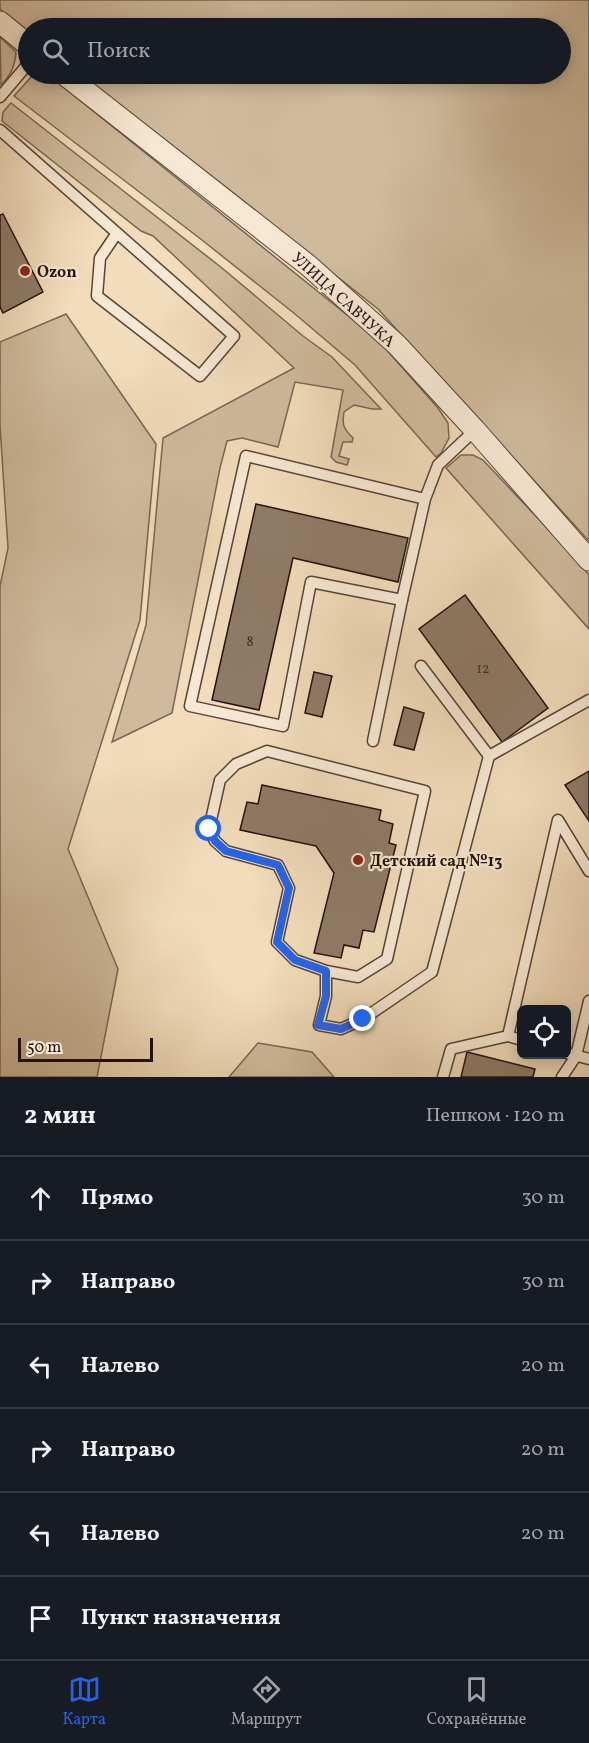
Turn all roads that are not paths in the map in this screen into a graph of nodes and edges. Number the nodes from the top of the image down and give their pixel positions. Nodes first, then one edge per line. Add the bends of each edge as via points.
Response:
1 (0, 22) edge
2 (18, 37) edge
3 (18, 76) edge
4 (77, 84) edge
5 (0, 97) edge
6 (0, 130) edge
7 (117, 233) junction
8 (475, 430) junction
9 (425, 498) junction
10 (589, 560) edge
11 (402, 600) junction
12 (421, 666) dead end
13 (589, 700) edge
14 (373, 741) dead end
15 (489, 756) junction
16 (589, 871) edge
17 (326, 971) junction
18 (589, 1001) edge
19 (508, 1036) junction
20 (517, 1039) edge
21 (571, 1055) edge
22 (569, 1059) edge
23 (589, 1059) edge
24 (443, 1077) edge
25 (562, 1077) edge

1 - 2 street
3 - 5 lane
4 - 8 street, УЛИЦА САВЧУКА via 309,266 397,345
6 - 7 lane
7 - 7 lane via 234,336 200,376 97,296 100,258
8 - 9 lane via 438,465
8 - 10 street, УЛИЦА САВЧУКА
9 - 11 lane
9 - 11 lane via 246,456 190,706 283,726 311,582
11 - 14 lane
12 - 15 lane
13 - 15 lane
15 - 17 lane via 432,972 363,1019 341,1029 318,1025 326,996
16 - 19 lane via 558,820
17 - 17 lane via 295,960 277,942 289,888 278,865 226,851 209,829 220,780 236,764 267,751 425,791 387,959 358,977
18 - 21 lane
19 - 20 lane
19 - 24 lane via 451,1049
21 - 23 lane
22 - 25 lane

